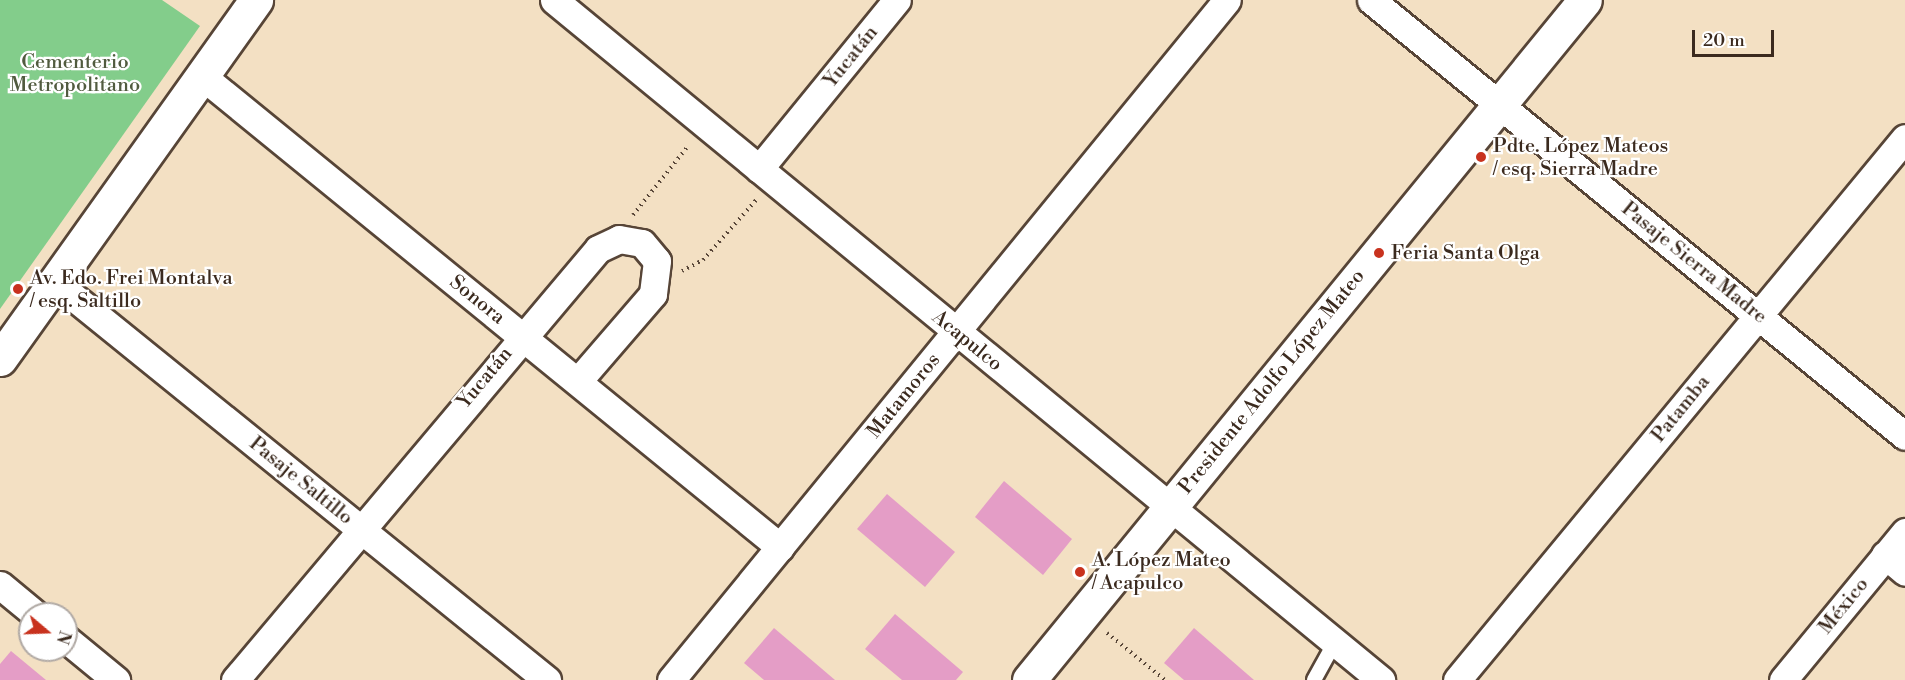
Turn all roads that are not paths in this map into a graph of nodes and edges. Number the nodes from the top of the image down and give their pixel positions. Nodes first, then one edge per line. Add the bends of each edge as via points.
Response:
1 (256, 0) edge
2 (554, 0) edge
3 (897, 0) edge
4 (1227, 0) edge
5 (1371, 0) edge
6 (1585, 0) edge
7 (202, 76) junction
8 (1499, 105) junction
9 (1905, 138) edge
10 (766, 175) junction
11 (55, 282) junction
12 (1758, 316) junction
13 (956, 332) junction
14 (521, 336) junction
15 (0, 359) edge
16 (578, 381) junction
17 (1905, 436) edge
18 (1170, 508) junction
19 (360, 529) junction
20 (1905, 532) edge
21 (780, 547) junction
22 (1895, 563) edge
23 (0, 585) edge
24 (21, 602) edge
25 (1335, 642) junction
26 (78, 649) edge
27 (116, 680) edge
28 (236, 680) edge
29 (547, 680) edge
30 (671, 680) edge
31 (1029, 680) edge
32 (1314, 680) edge
33 (1381, 680) edge
34 (1457, 680) edge
35 (1783, 680) edge

1 - 7 street
2 - 10 street, Acapulco
3 - 10 street, Yucatán
4 - 13 street, Matamoros
5 - 8 street, Pasaje Sierra Madre
6 - 8 street, Presidente Adolfo López Mateo
7 - 11 street
7 - 14 street, Sonora
8 - 12 street, Pasaje Sierra Madre
8 - 18 street, Presidente Adolfo López Mateo
9 - 12 street, Patamba
10 - 13 street, Acapulco
11 - 15 street
11 - 19 street, Pasaje Saltillo
12 - 17 street, Pasaje Sierra Madre
12 - 34 street, Patamba
13 - 18 street, Acapulco
13 - 21 street, Matamoros
14 - 16 street, Sonora
14 - 16 street, Yucatán via 598,249 619,239 651,251 658,284
14 - 19 street, Yucatán
16 - 21 street, Sonora
18 - 25 street, Acapulco
18 - 31 street, Presidente Adolfo López Mateo
19 - 28 street, Yucatán
19 - 29 street, Pasaje Saltillo
20 - 22 street, México
21 - 30 street, Matamoros
22 - 35 street, México
23 - 24 street
25 - 32 lane
25 - 33 street, Acapulco
26 - 27 street

